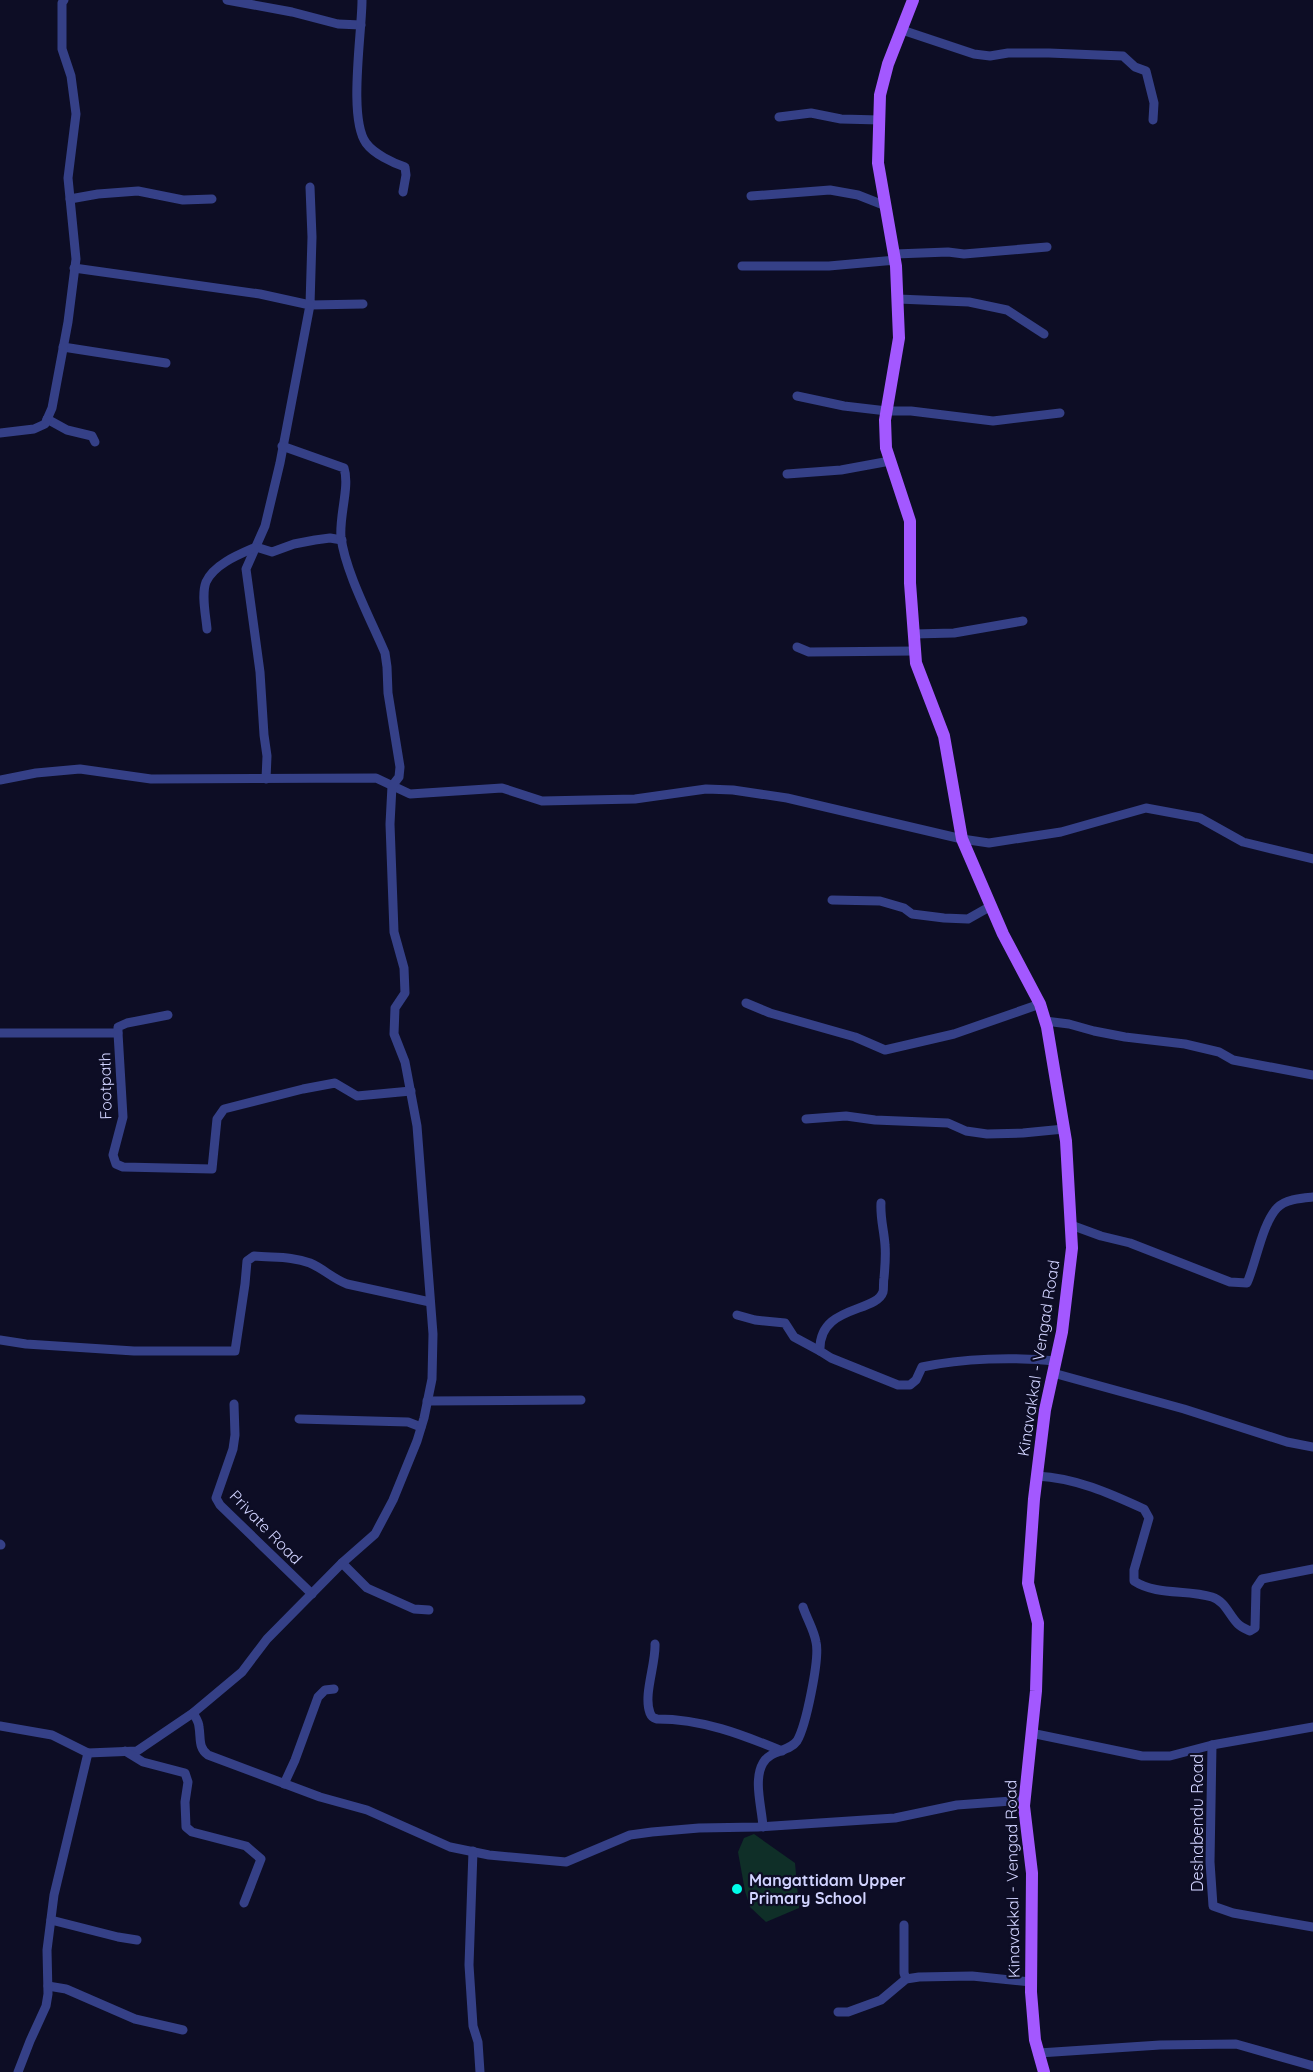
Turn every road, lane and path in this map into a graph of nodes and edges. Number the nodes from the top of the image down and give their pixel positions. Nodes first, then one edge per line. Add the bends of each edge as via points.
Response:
1 (64, 0) edge
2 (227, 0) edge
3 (362, 0) edge
4 (913, 0) edge
5 (361, 25) junction
6 (902, 30) junction
7 (779, 117) dead end
8 (880, 120) junction
9 (1153, 120) dead end
10 (310, 187) dead end
11 (403, 192) dead end
12 (751, 196) dead end
13 (70, 199) junction
14 (212, 199) dead end
15 (886, 206) junction
16 (1047, 248) dead end
17 (895, 257) junction
18 (742, 266) dead end
19 (74, 268) junction
20 (898, 299) junction
21 (310, 304) junction
22 (363, 304) dead end
23 (1044, 334) dead end
24 (63, 347) junction
25 (166, 363) dead end
26 (797, 396) dead end
27 (887, 411) junction
28 (1060, 413) dead end
29 (47, 419) junction
30 (0, 432) edge
31 (95, 442) dead end
32 (282, 446) junction
33 (890, 461) junction
34 (787, 474) dead end
35 (342, 540) junction
36 (256, 547) junction
37 (1023, 621) dead end
38 (207, 629) dead end
39 (914, 634) junction
40 (797, 647) dead end
41 (915, 651) junction
42 (266, 779) junction
43 (0, 780) edge
44 (392, 786) junction
45 (962, 839) junction
46 (1313, 859) edge
47 (832, 900) dead end
48 (991, 906) junction
49 (746, 1003) dead end
50 (1040, 1004) junction
51 (168, 1015) dead end
52 (1045, 1021) junction
53 (0, 1033) edge
54 (118, 1033) junction
55 (1313, 1076) edge
56 (411, 1091) junction
57 (806, 1119) dead end
58 (1065, 1129) junction
59 (1313, 1197) edge
60 (881, 1203) dead end
61 (1071, 1225) junction
62 (430, 1302) junction
63 (737, 1315) dead end
64 (0, 1340) edge
65 (820, 1352) junction
66 (1054, 1367) junction
67 (581, 1400) dead end
68 (427, 1401) junction
69 (234, 1404) dead end
70 (299, 1419) dead end
71 (421, 1426) junction
72 (1313, 1447) edge
73 (1036, 1476) junction
74 (342, 1563) junction
75 (1313, 1569) edge
76 (312, 1594) junction
77 (803, 1607) dead end
78 (429, 1610) dead end
79 (655, 1644) dead end
80 (334, 1689) dead end
81 (193, 1713) junction
82 (0, 1726) edge
83 (1313, 1727) edge
84 (1031, 1733) junction
85 (1212, 1745) junction
86 (125, 1751) junction
87 (782, 1751) junction
88 (88, 1753) junction
89 (284, 1784) junction
90 (1024, 1800) junction
91 (763, 1827) junction
92 (473, 1851) junction
93 (244, 1903) dead end
94 (51, 1920) junction
95 (904, 1925) dead end
96 (1313, 1926) edge
97 (137, 1940) dead end
98 (906, 1979) junction
99 (1031, 1982) junction
100 (48, 1986) junction
101 (838, 2012) dead end
102 (183, 2030) dead end
103 (1039, 2053) junction
104 (1313, 2066) edge
105 (18, 2072) edge
106 (480, 2072) edge
107 (1044, 2072) edge

1 - 13 street via 62,49 71,76 76,114 68,178
2 - 5 street via 338,24
3 - 5 street
4 - 6 main road, Kinavakkal - Vengad Road
5 - 11 street via 361,132 367,144 405,167
6 - 8 main road, Kinavakkal - Vengad Road via 880,95
6 - 9 street via 990,56 1123,56 1146,71 1154,103
7 - 8 street via 811,113
8 - 15 main road, Kinavakkal - Vengad Road via 878,164
10 - 21 street
12 - 15 street via 830,190
13 - 14 street via 138,191 183,200
13 - 19 street
15 - 17 main road, Kinavakkal - Vengad Road
16 - 17 street
17 - 18 street via 829,266
17 - 20 main road, Kinavakkal - Vengad Road
19 - 21 street
19 - 24 street
20 - 23 street via 969,302 1007,310
20 - 27 main road, Kinavakkal - Vengad Road via 899,338
21 - 22 street
21 - 32 street
24 - 25 street
24 - 29 street
26 - 27 street
27 - 28 street via 993,421
27 - 33 main road, Kinavakkal - Vengad Road via 886,448
29 - 30 street via 34,429
29 - 31 street via 67,430 92,436
32 - 35 street via 344,468 347,477
32 - 36 street via 265,526
33 - 34 street
33 - 39 main road, Kinavakkal - Vengad Road via 910,521
35 - 36 street via 315,540 272,552
35 - 44 street via 385,653 400,767
36 - 38 street via 227,561 206,582
36 - 42 street via 246,569 260,672
37 - 39 street via 954,633
39 - 41 main road, Kinavakkal - Vengad Road
40 - 41 street via 809,652
41 - 45 main road, Kinavakkal - Vengad Road via 944,736
42 - 43 street via 151,779 80,768
42 - 44 street via 376,778
44 - 45 street via 410,794 502,788 542,801 635,799 706,789 733,790 787,798
44 - 56 street via 394,932 404,968 405,993 395,1008 394,1034
45 - 46 street via 989,843 1061,832 1146,808 1200,818 1243,842
45 - 48 main road, Kinavakkal - Vengad Road
47 - 48 street via 880,901 912,914 968,919
48 - 50 main road, Kinavakkal - Vengad Road
49 - 50 street via 885,1050 954,1034
50 - 52 main road, Kinavakkal - Vengad Road
51 - 54 street via 128,1023 118,1027
52 - 55 street via 1185,1044 1219,1052 1233,1060
52 - 58 main road, Kinavakkal - Vengad Road
53 - 54 street
54 - 56 street, Footpath via 123,1117 113,1155 116,1164 123,1167 212,1169 219,1113 260,1099 336,1083 357,1096
56 - 62 street
57 - 58 street via 846,1116 948,1123 987,1134
58 - 61 main road, Kinavakkal - Vengad Road
59 - 61 street via 1277,1207 1247,1283 1230,1282
60 - 65 street via 885,1244 883,1293 877,1300 828,1325 820,1341
61 - 66 main road, Kinavakkal - Vengad Road via 1062,1332
62 - 64 street via 347,1284 292,1258 254,1256 247,1261 235,1351 134,1351
62 - 68 street via 432,1379
63 - 65 street via 785,1323 794,1337
65 - 66 street via 898,1385 910,1385 922,1367 942,1363 1024,1358
66 - 72 street
66 - 73 main road, Kinavakkal - Vengad Road
67 - 68 street
68 - 71 street
69 - 76 street, Private Road via 233,1449 216,1498
70 - 71 street via 408,1422
71 - 74 street via 393,1500 375,1534
73 - 75 street via 1084,1483 1144,1509 1149,1518 1134,1581 1164,1591 1215,1598 1238,1624 1250,1631 1255,1628 1256,1588 1262,1579
73 - 84 main road, Kinavakkal - Vengad Road via 1028,1583 1038,1623
74 - 76 street
74 - 78 street via 367,1588 414,1609
76 - 81 street via 267,1639 242,1672
77 - 87 street via 817,1642 817,1656 796,1742
79 - 87 street via 649,1700 653,1717 726,1729
80 - 89 street via 325,1690 318,1698
81 - 86 street via 137,1751
81 - 89 street via 199,1725 202,1751
82 - 88 street via 52,1736
83 - 85 street, Deshabendu Road
84 - 85 street, Deshabendu Road via 1143,1755 1170,1755
84 - 90 main road, Kinavakkal - Vengad Road
85 - 96 street, Deshabendu Road via 1213,1906
86 - 88 street
86 - 93 street via 143,1762 185,1773 186,1827 192,1832 246,1846 261,1859
87 - 91 street via 762,1763 758,1793
88 - 94 street
89 - 92 street via 367,1810 450,1847
90 - 91 street via 957,1805 895,1818
90 - 99 main road, Kinavakkal - Vengad Road via 1032,1873
91 - 92 street via 630,1835 566,1862
92 - 106 street via 469,1965
94 - 97 street
94 - 100 street
95 - 98 street
98 - 99 street via 972,1976
98 - 101 street via 881,2000
99 - 103 main road, Kinavakkal - Vengad Road
100 - 102 street via 66,1989 135,2019
100 - 105 street via 46,2006
103 - 104 street via 1236,2044
103 - 107 main road, Kinavakkal - Vengad Road

